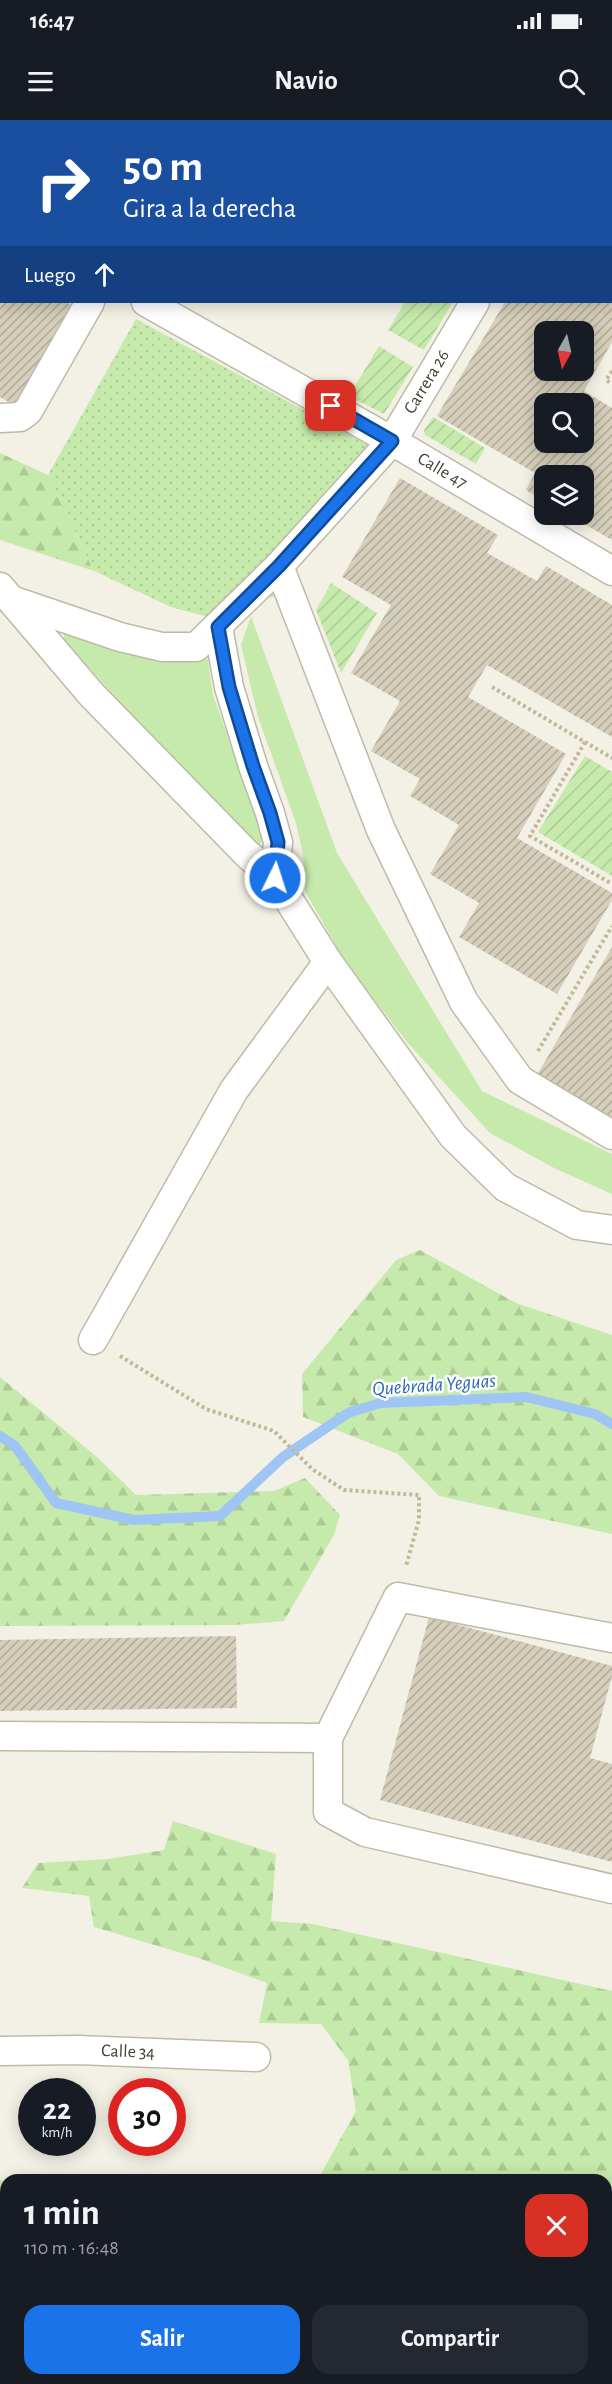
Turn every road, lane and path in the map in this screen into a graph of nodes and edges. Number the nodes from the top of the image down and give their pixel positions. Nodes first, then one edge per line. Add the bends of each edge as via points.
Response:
1 (89, 303) edge
2 (148, 303) edge
3 (474, 303) edge
4 (612, 371) edge
5 (612, 384) edge
6 (2, 418) edge
7 (392, 441) junction
8 (279, 566) junction
9 (612, 571) edge
10 (6, 594) edge
11 (218, 627) junction
12 (492, 687) dead end
13 (585, 741) junction
14 (612, 758) edge
15 (275, 878) junction
16 (612, 884) edge
17 (612, 926) edge
18 (327, 962) junction
19 (520, 1080) junction
20 (612, 1135) edge
21 (612, 1230) edge
22 (93, 1340) joint
23 (398, 1597) junction
24 (612, 1638) edge
25 (0, 1736) edge
26 (328, 1738) junction
27 (612, 1889) edge
28 (0, 2051) edge
29 (256, 2057) dead end

1 - 6 street via 28,411 20,417
2 - 7 street, Calle 47
3 - 7 street, Carrera 26
4 - 5 path via 606,381
7 - 8 street, Carrera 26
7 - 9 street, Calle 47
8 - 11 street, Carrera 26
8 - 19 street via 381,830 464,1002
10 - 11 street, Carrera 26 via 120,637 162,646 196,647
10 - 15 street via 91,694
11 - 15 street via 229,687 278,842
12 - 13 path
13 - 14 path
13 - 16 path via 530,836
15 - 18 street
17 - 19 path
18 - 21 street via 453,1136 505,1187 577,1225
18 - 22 street via 234,1090
19 - 20 street
22 - 23 path via 206,1409 274,1431 312,1469 344,1490 418,1495 419,1520
23 - 24 street
23 - 26 street
25 - 26 street
26 - 27 street via 328,1812 365,1832
28 - 29 street, Calle 34

